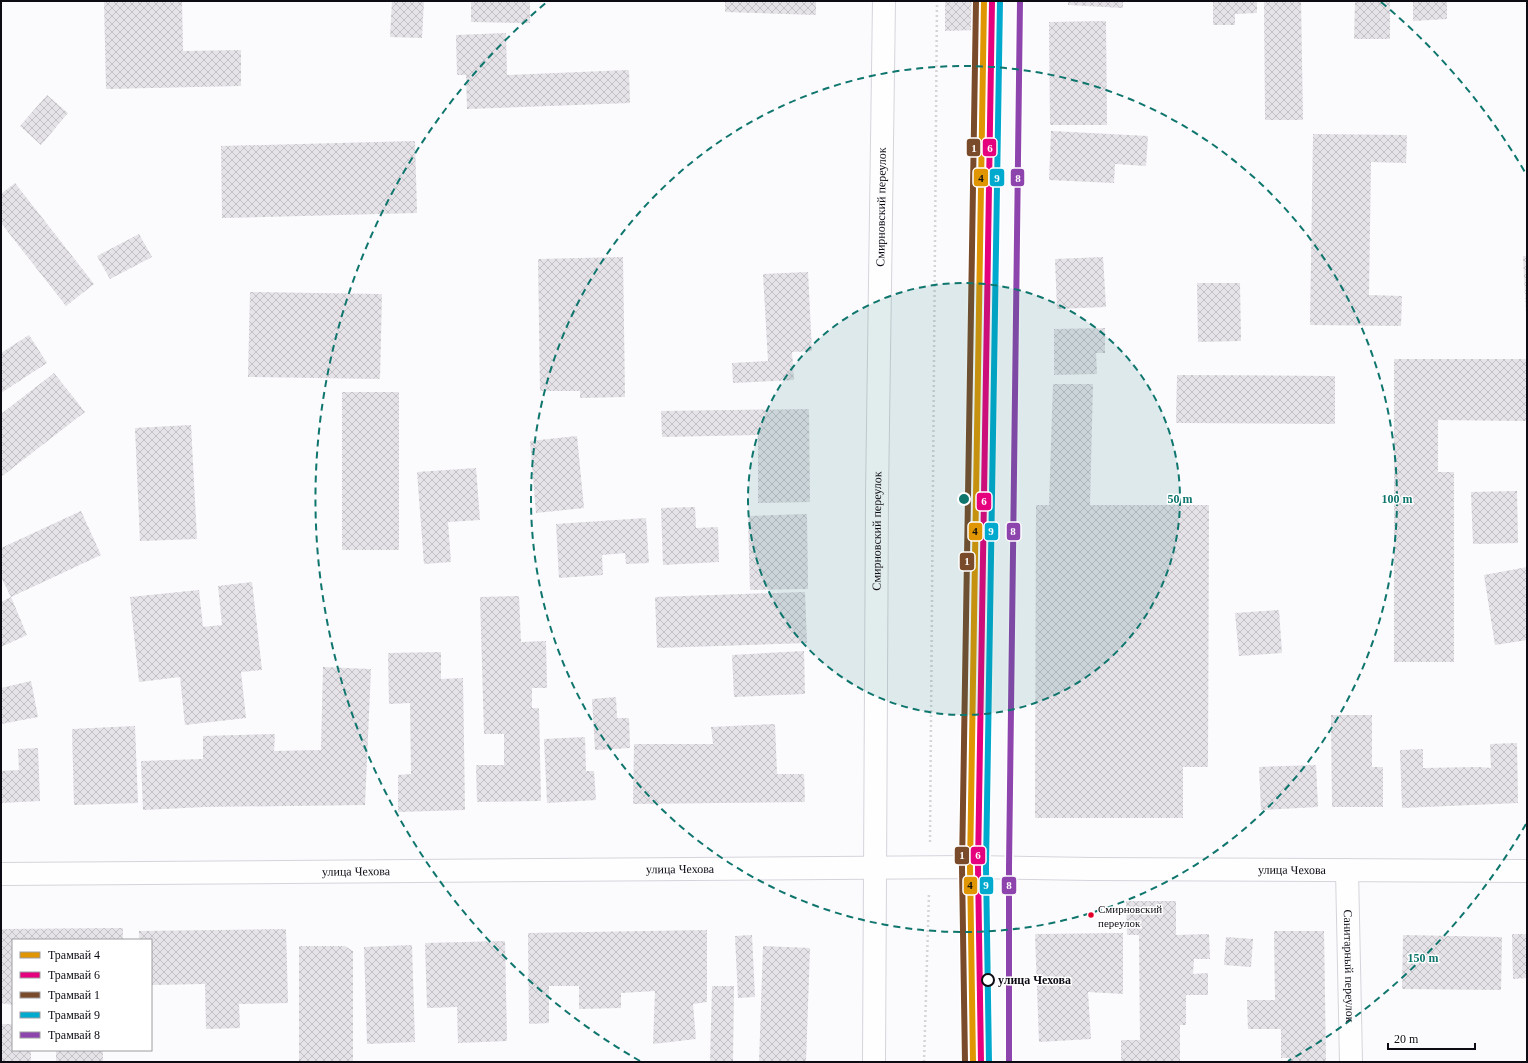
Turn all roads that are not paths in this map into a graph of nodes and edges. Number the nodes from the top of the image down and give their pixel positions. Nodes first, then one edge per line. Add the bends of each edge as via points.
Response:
1 (884, 1) edge
2 (875, 869) junction
3 (1347, 870) junction
4 (1527, 871) edge
5 (1, 874) edge
6 (874, 1062) edge
7 (1351, 1062) edge

1 - 2 main road, Смирновский переулок
2 - 3 main road, улица Чехова
2 - 5 main road, улица Чехова
2 - 6 main road, Смирновский переулок
3 - 4 main road, улица Чехова
3 - 7 main road, Санитарный переулок

